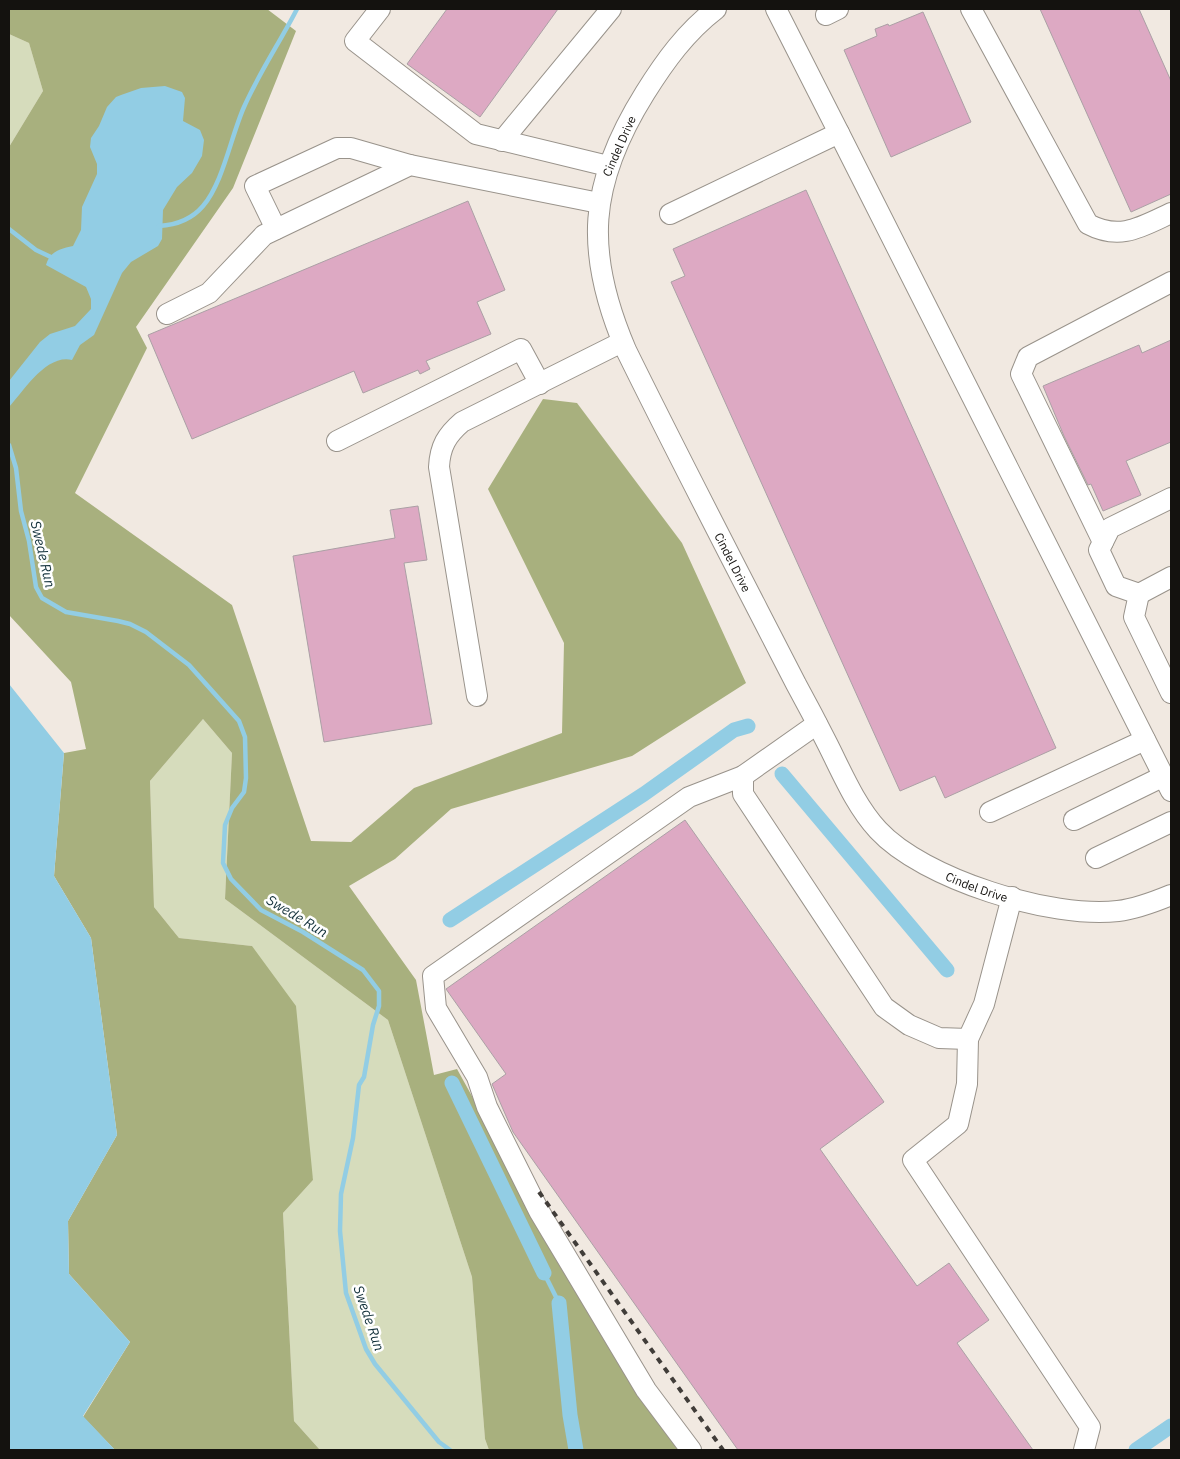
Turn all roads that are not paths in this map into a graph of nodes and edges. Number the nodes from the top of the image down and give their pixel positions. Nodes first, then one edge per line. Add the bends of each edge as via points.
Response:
1 (380, 9) edge
2 (610, 9) edge
3 (716, 9) edge
4 (776, 9) edge
5 (971, 9) edge
6 (838, 133) junction
7 (502, 141) junction
8 (410, 165) junction
9 (608, 166) junction
10 (600, 203) junction
11 (1171, 213) edge
12 (670, 214) dead end
13 (276, 229) junction
14 (1171, 282) edge
15 (167, 314) dead end
16 (622, 342) junction
17 (540, 384) junction
18 (337, 441) dead end
19 (1171, 498) edge
20 (1103, 542) junction
21 (1171, 576) edge
22 (1139, 594) junction
23 (1171, 693) edge
24 (477, 696) dead end
25 (817, 724) junction
26 (1146, 740) junction
27 (743, 776) junction
28 (1167, 783) edge
29 (990, 812) dead end
30 (1074, 820) dead end
31 (1171, 822) edge
32 (1096, 858) dead end
33 (1171, 895) edge
34 (1012, 897) junction
35 (968, 1039) junction
36 (691, 1450) edge
37 (1084, 1450) edge

1 - 7 street via 355,41 476,134
2 - 7 street
3 - 9 street, Cindel Drive via 688,34 655,77
4 - 6 street
5 - 11 street via 1088,224 1102,231 1126,233
6 - 12 street
6 - 26 street
7 - 9 street
8 - 10 street
8 - 13 street
8 - 13 street via 351,148 338,148 255,186
9 - 10 street, Cindel Drive
10 - 16 street, Cindel Drive via 597,249 600,275
13 - 15 street via 264,235 209,293
14 - 20 street via 1028,357 1021,374
16 - 17 street
16 - 25 street, Cindel Drive
17 - 18 street via 521,349
17 - 24 street via 462,422 448,434 440,452 439,466
19 - 20 street via 1110,528
20 - 22 street via 1099,550 1116,586
21 - 22 street
22 - 23 street via 1134,617
25 - 27 street
25 - 34 street, Cindel Drive via 866,815 894,846 929,868
26 - 28 street
26 - 29 street
27 - 35 street via 743,794 884,1007 909,1025 939,1038
27 - 36 street via 689,797 432,976 436,1008 477,1077 487,1107 539,1211 646,1390
28 - 30 street
31 - 32 street
33 - 34 street, Cindel Drive via 1117,911 1072,910
34 - 35 street via 984,1004
35 - 37 street via 967,1084 958,1124 914,1160 1090,1427

